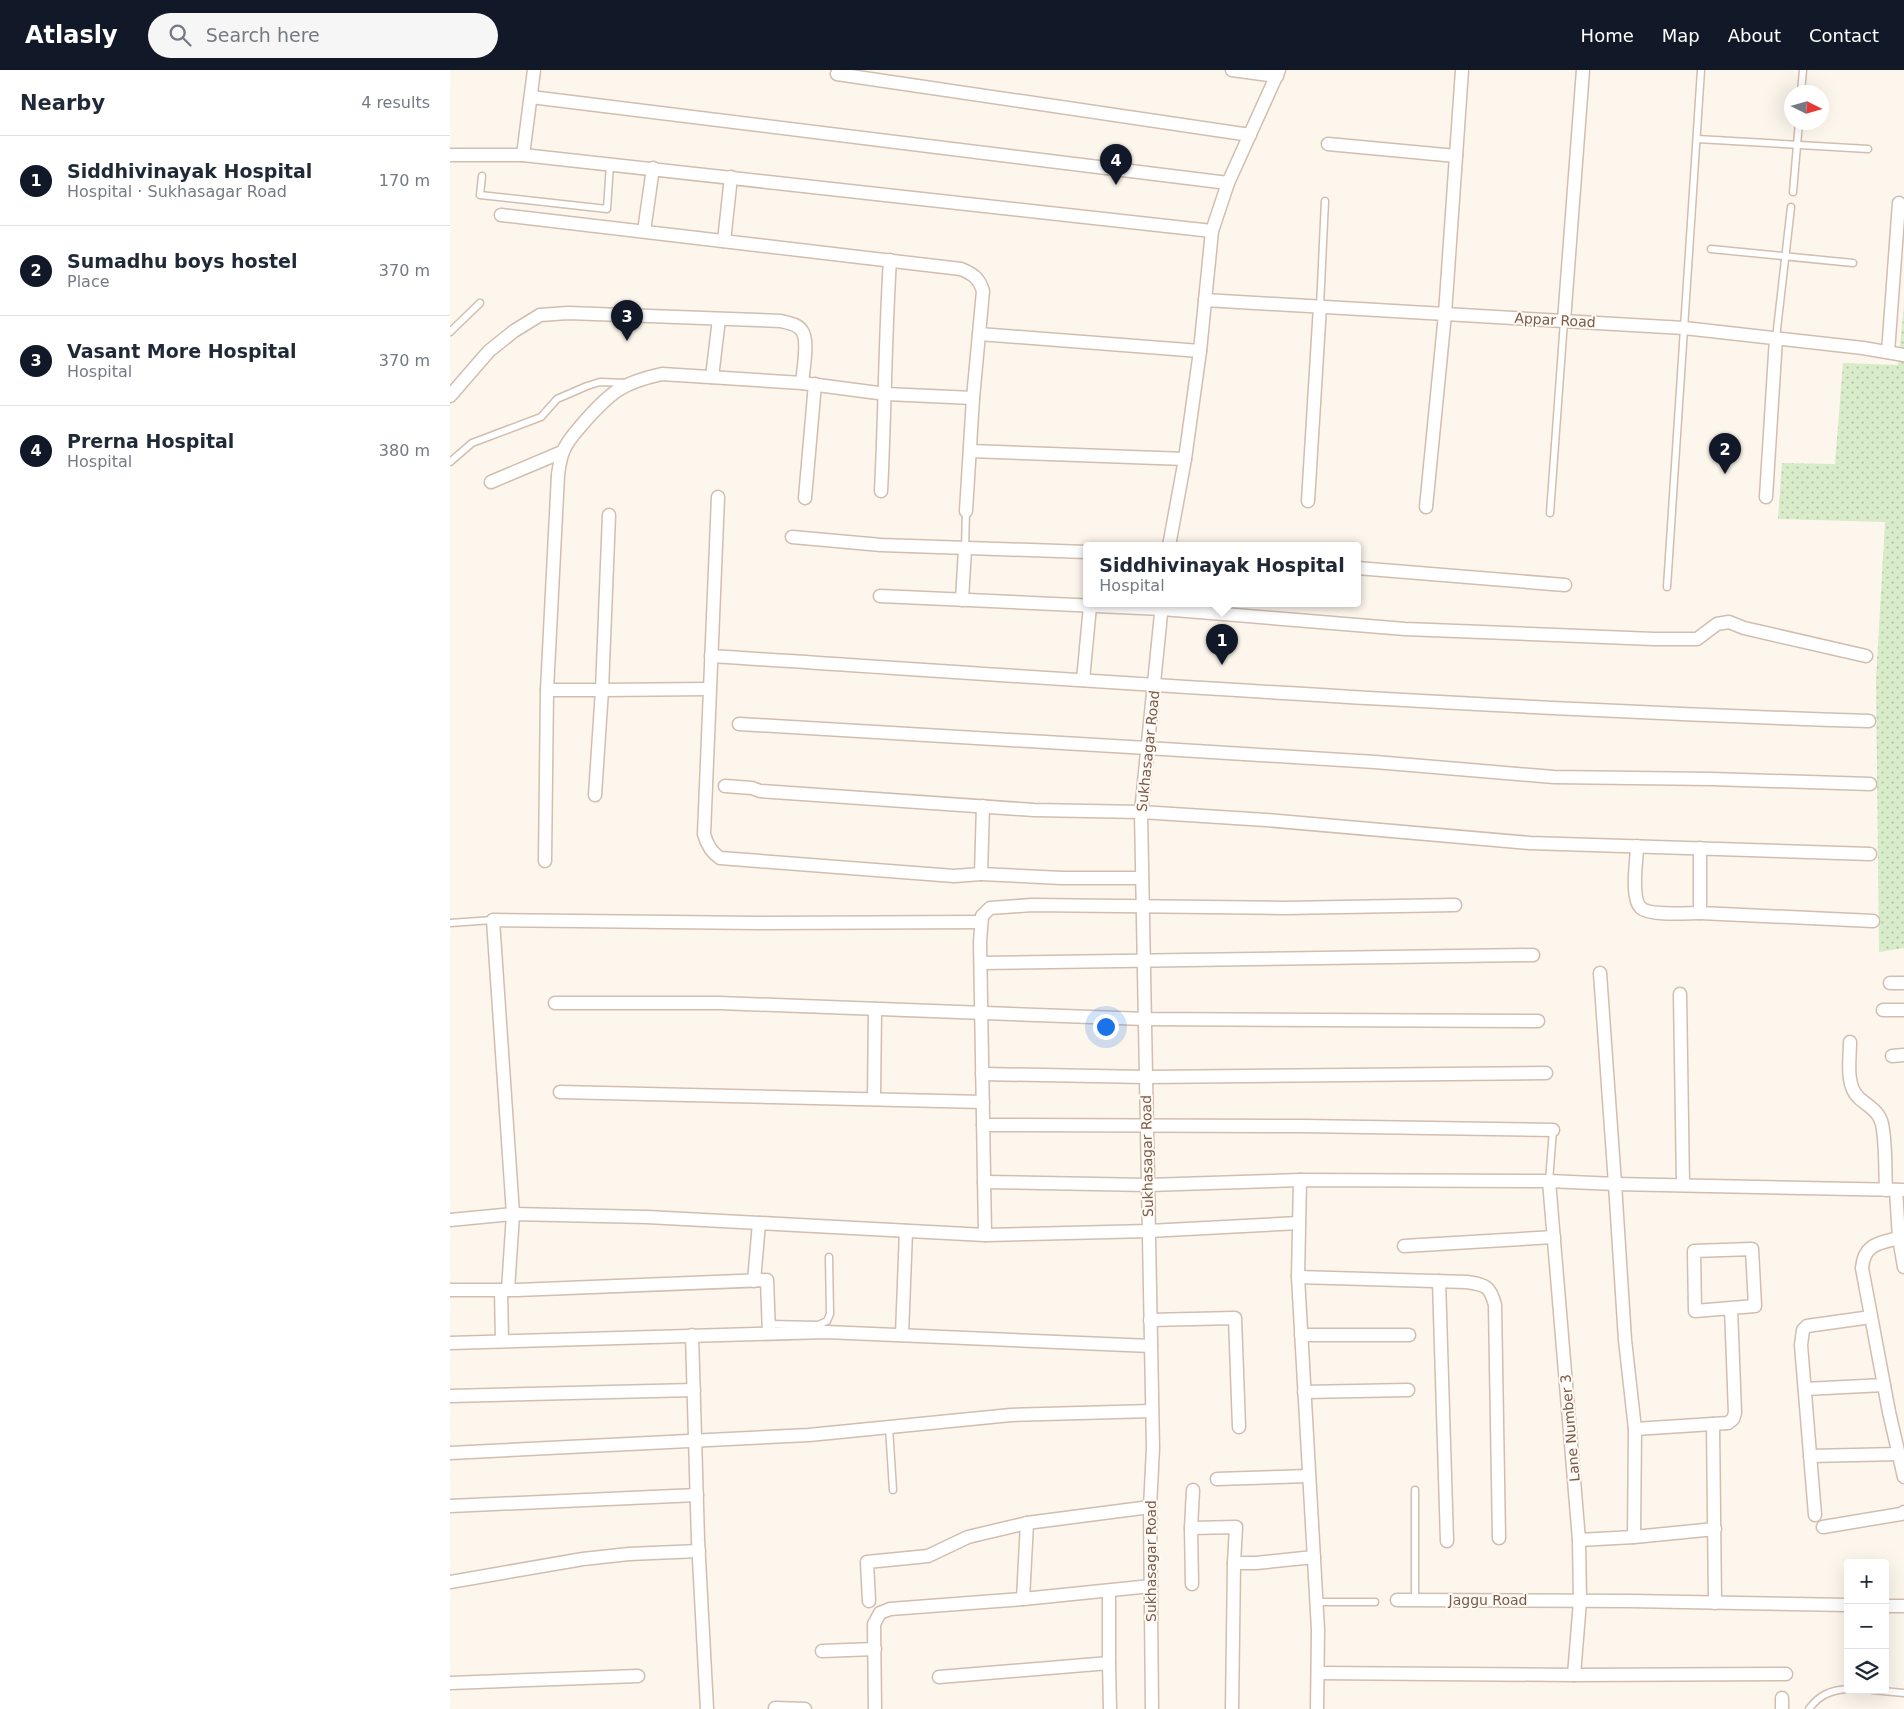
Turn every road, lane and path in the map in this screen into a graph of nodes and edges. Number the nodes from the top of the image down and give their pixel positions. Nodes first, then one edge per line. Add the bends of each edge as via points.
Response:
1 (534, 70) edge
2 (1232, 70) edge
3 (1462, 70) edge
4 (1583, 70) edge
5 (1701, 70) edge
6 (1802, 70) edge
7 (1278, 73) edge
8 (837, 74) dead end
9 (1801, 85) edge
10 (532, 97) junction
11 (1798, 130) edge
12 (1250, 135) junction
13 (1697, 139) junction
14 (1328, 144) dead end
15 (1797, 146) junction
16 (1868, 149) dead end
17 (450, 155) edge
18 (523, 155) junction
19 (1456, 156) junction
20 (610, 164) junction
21 (653, 168) junction
22 (482, 176) dead end
23 (731, 177) junction
24 (1228, 183) junction
25 (1793, 192) dead end
26 (1325, 201) dead end
27 (1899, 203) dead end
28 (1790, 207) dead end
29 (501, 214) dead end
30 (644, 231) junction
31 (1212, 231) junction
32 (724, 241) junction
33 (1711, 249) dead end
34 (1785, 256) junction
35 (890, 260) junction
36 (1853, 262) dead end
37 (1205, 300) junction
38 (480, 303) dead end
39 (1320, 306) junction
40 (1445, 314) junction
41 (719, 319) junction
42 (1564, 321) junction
43 (1684, 328) junction
44 (450, 332) edge
45 (979, 334) junction
46 (1776, 338) junction
47 (1200, 351) junction
48 (1888, 352) junction
49 (1904, 354) edge
50 (712, 377) junction
51 (631, 383) junction
52 (809, 384) junction
53 (886, 394) junction
54 (450, 396) edge
55 (972, 398) junction
56 (970, 451) junction
57 (562, 452) junction
58 (1185, 459) junction
59 (450, 462) edge
60 (490, 482) dead end
61 (881, 491) dead end
62 (718, 497) dead end
63 (1766, 497) dead end
64 (805, 498) dead end
65 (1308, 501) dead end
66 (1426, 507) dead end
67 (966, 511) joint
68 (1550, 513) dead end
69 (609, 515) dead end
70 (792, 537) dead end
71 (1170, 542) edge
72 (965, 549) junction
73 (1083, 552) edge
74 (1361, 568) edge
75 (1565, 585) dead end
76 (1667, 587) dead end
77 (880, 596) dead end
78 (962, 600) junction
79 (1083, 606) edge
80 (1090, 607) edge
81 (1162, 607) edge
82 (711, 656) junction
83 (1866, 656) dead end
84 (1083, 680) junction
85 (1154, 684) junction
86 (710, 689) junction
87 (547, 690) junction
88 (602, 690) junction
89 (1870, 721) dead end
90 (739, 724) dead end
91 (1147, 748) junction
92 (1870, 784) dead end
93 (725, 786) dead end
94 (595, 794) dead end
95 (983, 806) junction
96 (1141, 812) junction
97 (1637, 846) junction
98 (1700, 848) junction
99 (1870, 854) dead end
100 (545, 861) dead end
101 (981, 874) junction
102 (1142, 878) junction
103 (1455, 905) dead end
104 (1142, 907) junction
105 (1700, 914) junction
106 (493, 920) junction
107 (1873, 921) dead end
108 (981, 922) junction
109 (450, 923) edge
110 (1533, 955) dead end
111 (1143, 960) junction
112 (981, 963) junction
113 (1600, 973) dead end
114 (1890, 983) dead end
115 (1904, 983) edge
116 (1680, 994) dead end
117 (555, 1003) dead end
118 (875, 1009) junction
119 (1884, 1010) dead end
120 (1904, 1010) edge
121 (981, 1014) junction
122 (1145, 1019) junction
123 (1538, 1021) dead end
124 (1850, 1042) dead end
125 (1546, 1073) dead end
126 (982, 1074) junction
127 (1146, 1077) junction
128 (560, 1092) dead end
129 (874, 1099) junction
130 (983, 1102) junction
131 (983, 1125) junction
132 (1147, 1125) junction
133 (1553, 1130) joint
134 (1300, 1180) junction
135 (1549, 1181) junction
136 (984, 1182) junction
137 (1615, 1184) junction
138 (1148, 1185) junction
139 (1683, 1185) junction
140 (1895, 1190) edge
141 (513, 1214) junction
142 (450, 1220) edge
143 (759, 1223) junction
144 (1299, 1223) junction
145 (906, 1231) junction
146 (1149, 1231) junction
147 (985, 1236) junction
148 (1554, 1237) junction
149 (1899, 1238) junction
150 (1404, 1246) dead end
151 (829, 1257) dead end
152 (1904, 1267) edge
153 (1298, 1277) junction
154 (754, 1281) junction
155 (1439, 1281) junction
156 (450, 1290) edge
157 (504, 1290) junction
158 (1731, 1308) junction
159 (1871, 1317) junction
160 (1150, 1320) junction
161 (769, 1329) junction
162 (692, 1335) junction
163 (902, 1335) junction
164 (1301, 1335) junction
165 (1409, 1335) dead end
166 (502, 1341) junction
167 (450, 1343) edge
168 (1151, 1346) junction
169 (1884, 1385) junction
170 (1804, 1389) junction
171 (694, 1390) junction
172 (1408, 1390) dead end
173 (1304, 1392) junction
174 (450, 1396) edge
175 (1152, 1411) junction
176 (1713, 1424) junction
177 (889, 1427) junction
178 (1240, 1427) dead end
179 (1635, 1428) junction
180 (696, 1440) junction
181 (450, 1453) edge
182 (1899, 1454) junction
183 (1810, 1456) junction
184 (1309, 1476) junction
185 (1904, 1477) edge
186 (1217, 1479) dead end
187 (893, 1490) dead end
188 (1193, 1490) dead end
189 (1415, 1490) dead end
190 (697, 1495) junction
191 (450, 1506) edge
192 (1150, 1506) junction
193 (1904, 1512) edge
194 (1815, 1514) dead end
195 (1027, 1523) junction
196 (1823, 1527) dead end
197 (1191, 1528) junction
198 (1715, 1529) junction
199 (1634, 1537) junction
200 (1499, 1538) dead end
201 (1579, 1540) junction
202 (1447, 1541) dead end
203 (699, 1551) junction
204 (1314, 1558) junction
205 (1234, 1562) junction
206 (450, 1582) edge
207 (1192, 1584) dead end
208 (1151, 1586) junction
209 (1109, 1590) junction
210 (1023, 1598) junction
211 (1397, 1600) dead end
212 (1415, 1600) junction
213 (868, 1601) dead end
214 (1580, 1601) junction
215 (1316, 1602) junction
216 (1375, 1602) dead end
217 (1715, 1603) junction
218 (1844, 1605) edge
219 (1889, 1606) edge
220 (1904, 1606) edge
221 (874, 1649) junction
222 (822, 1651) dead end
223 (1109, 1663) junction
224 (1318, 1673) junction
225 (1786, 1674) dead end
226 (1574, 1675) junction
227 (638, 1676) dead end
228 (939, 1677) dead end
229 (450, 1683) edge
230 (1844, 1689) edge
231 (1889, 1692) edge
232 (1904, 1693) edge
233 (774, 1708) edge
234 (707, 1709) edge
235 (805, 1709) edge
236 (875, 1709) edge
237 (1110, 1709) edge
238 (1152, 1709) edge
239 (1232, 1709) edge
240 (1317, 1709) edge
241 (1809, 1709) edge

1 - 10 street
2 - 7 street
3 - 19 street
4 - 42 street
5 - 13 lane
6 - 9 lane
7 - 12 street
8 - 12 street
10 - 18 street
10 - 24 street
11 - 15 lane
12 - 24 street
13 - 15 lane
13 - 43 lane
14 - 19 street
15 - 16 lane
15 - 25 lane
17 - 18 street
18 - 20 street
19 - 40 street
20 - 21 street
20 - 22 lane via 607,209 480,195
21 - 23 street
21 - 30 street
23 - 31 street
23 - 32 street
24 - 31 street
26 - 39 lane
27 - 48 street
28 - 34 lane
29 - 30 street
30 - 32 street
31 - 37 street
32 - 35 street
33 - 34 lane
34 - 36 lane
34 - 46 lane
35 - 45 street via 961,269 972,274 984,291
35 - 53 street
37 - 39 street, Appar Road
37 - 47 street
38 - 44 lane
39 - 40 street, Appar Road
39 - 65 street
40 - 42 street, Appar Road
40 - 66 street
41 - 50 street
41 - 52 street via 781,321 796,326 803,332
41 - 54 street via 568,313 540,315 489,351
42 - 43 street, Appar Road
42 - 68 lane
43 - 46 street, Appar Road
43 - 76 lane
45 - 47 street
45 - 55 street
46 - 48 street, Appar Road
46 - 63 street
47 - 58 street
48 - 49 street, Appar Road
50 - 51 street via 662,374
50 - 52 street
51 - 57 street via 607,398 570,438
51 - 59 lane via 600,382 557,399 541,417 472,443
52 - 53 street
52 - 64 street
53 - 55 street
53 - 61 street
55 - 56 street
56 - 58 street
56 - 67 street
57 - 60 street
57 - 87 street via 558,475
58 - 71 street
62 - 82 street
67 - 72 lane
69 - 88 street
70 - 72 street
72 - 73 street
72 - 78 street
74 - 75 street
77 - 78 street
78 - 79 street
80 - 84 street
81 - 83 street via 1405,628 1654,639 1697,639 1717,624 1729,622
81 - 85 street, Sukhasagar Road
82 - 84 street
82 - 86 street
84 - 85 street
85 - 89 street via 1695,716
85 - 91 street, Sukhasagar Road
86 - 88 street
86 - 101 street via 704,834 713,853 720,858 954,876
87 - 88 street
87 - 100 street
88 - 94 street
90 - 91 street
91 - 92 street via 1554,777
91 - 96 street, Sukhasagar Road
93 - 95 street
95 - 96 street
95 - 101 street
96 - 97 street via 1530,843
96 - 102 street, Sukhasagar Road
97 - 98 street
97 - 105 street via 1635,890 1642,910
98 - 99 street
98 - 105 street
101 - 102 street
102 - 104 street, Sukhasagar Road
103 - 104 street
104 - 108 street via 1008,906 990,908
104 - 111 street, Sukhasagar Road
105 - 107 street
106 - 108 street
106 - 109 lane
106 - 141 street
108 - 112 street
110 - 111 street
111 - 112 street
111 - 122 street, Sukhasagar Road
112 - 121 street
113 - 137 street
114 - 115 street
116 - 139 street
117 - 118 street via 719,1003
118 - 121 street
118 - 129 street
119 - 120 street
121 - 122 street
121 - 126 street
122 - 123 street
122 - 127 street, Sukhasagar Road
124 - 140 street via 1849,1076 1852,1087 1882,1122
125 - 127 street
126 - 127 street
126 - 130 street
127 - 132 street, Sukhasagar Road
128 - 129 street
129 - 130 street
130 - 131 street
131 - 132 street
131 - 136 street
132 - 133 street
132 - 138 street, Sukhasagar Road
133 - 135 lane
134 - 135 street
134 - 138 street
134 - 144 street
135 - 137 street
135 - 148 street, Lane Number 3
136 - 138 street
136 - 147 street
137 - 139 street
137 - 179 street via 1625,1340
138 - 146 street, Sukhasagar Road
139 - 140 street
140 - 149 street
141 - 142 street
141 - 143 street
141 - 157 street
143 - 145 street
143 - 154 street
144 - 146 street
144 - 153 street
145 - 147 street
145 - 163 street
146 - 147 street
146 - 160 street, Sukhasagar Road
148 - 150 street
148 - 201 street, Lane Number 3
149 - 152 street
149 - 159 street via 1876,1244 1863,1258
151 - 161 lane via 830,1314 827,1321 818,1325
153 - 155 street
153 - 164 street
154 - 157 street
154 - 161 street via 768,1280
155 - 200 street via 1484,1285 1492,1293 1495,1305
155 - 202 street
156 - 157 street
157 - 166 street
158 - 158 street via 1755,1306 1752,1249 1694,1251 1695,1311
158 - 176 street via 1735,1413 1728,1423
159 - 169 street
159 - 170 street via 1807,1326 1803,1330
160 - 168 street, Sukhasagar Road
160 - 178 street via 1235,1318
161 - 162 street
161 - 163 street
162 - 166 street
162 - 171 street
163 - 168 street
164 - 165 street
164 - 173 street
166 - 167 street
168 - 175 street, Sukhasagar Road
169 - 170 street
169 - 182 street
170 - 183 street
171 - 174 street
171 - 180 street
172 - 173 street
173 - 184 street
175 - 177 street via 1011,1415
175 - 192 street, Sukhasagar Road
176 - 179 street
176 - 198 street
177 - 180 street via 809,1435
177 - 187 lane
179 - 199 street
180 - 181 street
180 - 190 street
182 - 183 street
182 - 185 street
183 - 194 street
184 - 186 street
184 - 204 street
188 - 197 street
189 - 212 lane
190 - 191 street
190 - 203 street
192 - 195 street
192 - 208 street, Sukhasagar Road
193 - 196 street
195 - 210 street
195 - 213 street via 968,1537 928,1556 867,1562
197 - 205 street via 1236,1527
197 - 207 street
198 - 199 street
198 - 217 street
199 - 201 street
201 - 214 street, Lane Number 3
203 - 206 street via 583,1559
203 - 234 street
204 - 205 street
204 - 215 street
205 - 239 street
208 - 209 street
208 - 238 street, Sukhasagar Road
209 - 210 street
209 - 223 street
210 - 221 street via 890,1609 880,1613 874,1624
211 - 212 street, Jaggu Road
212 - 214 street, Jaggu Road
214 - 217 street, Jaggu Road
214 - 226 street, Lane Number 3
215 - 216 lane
215 - 224 street
217 - 218 street, Jaggu Road
219 - 220 street
221 - 222 street
221 - 236 street
223 - 228 street
223 - 237 street
224 - 226 street
224 - 240 street
225 - 226 street
227 - 229 street
230 - 241 lane via 1832,1690 1815,1700
231 - 232 lane
233 - 235 street

